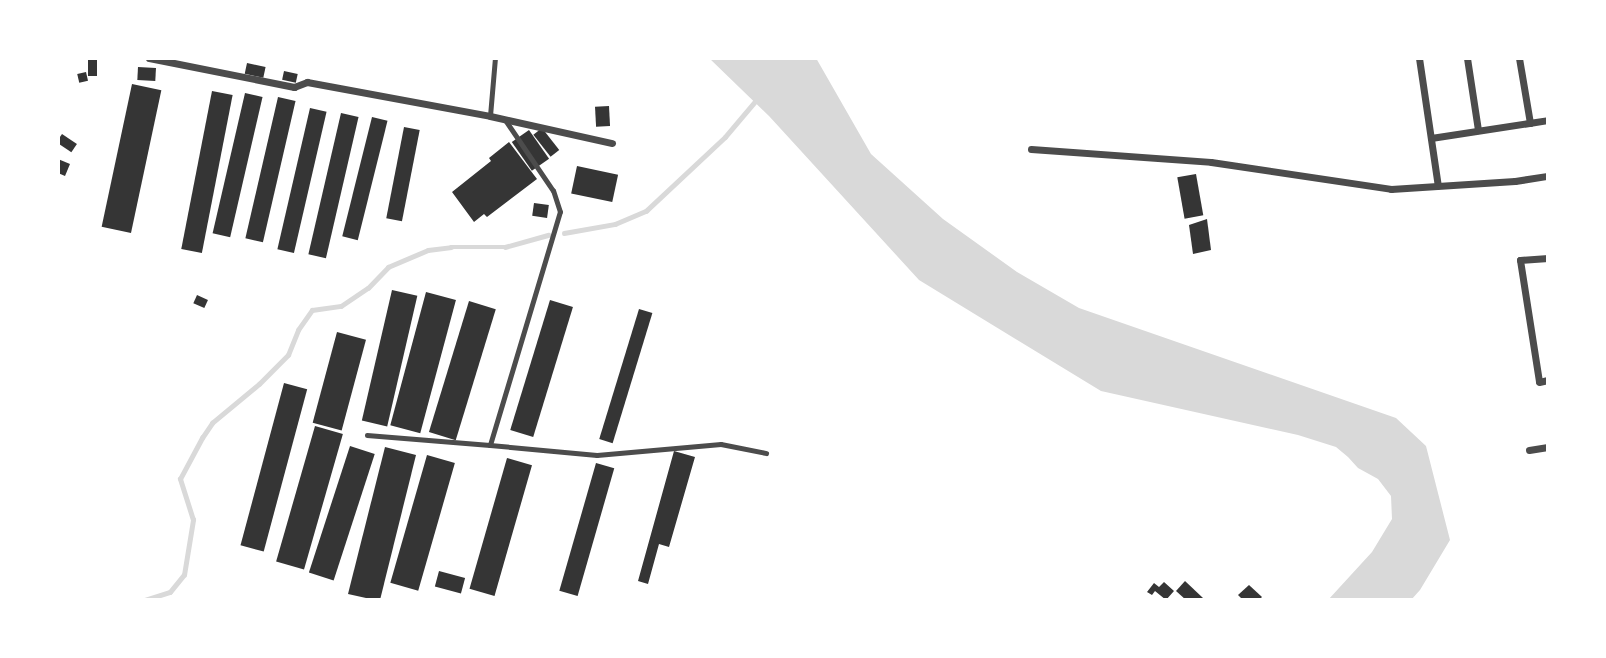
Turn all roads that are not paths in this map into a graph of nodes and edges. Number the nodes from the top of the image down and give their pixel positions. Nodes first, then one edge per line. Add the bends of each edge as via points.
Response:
1 (149, 58) edge
2 (495, 58) edge
3 (1419, 58) edge
4 (1467, 58) edge
5 (1519, 58) edge
6 (490, 116) junction
7 (505, 119) junction
8 (1548, 120) edge
9 (1530, 122) junction
10 (1478, 131) junction
11 (1431, 138) junction
12 (612, 143) dead end
13 (1031, 149) dead end
14 (1548, 176) edge
15 (1438, 186) junction
16 (1548, 258) edge
17 (1548, 380) edge
18 (368, 435) dead end
19 (490, 445) junction
20 (1548, 447) edge
21 (1529, 450) dead end
22 (766, 453) dead end

1 - 6 street via 294,87 307,82
2 - 6 lane
3 - 11 street
4 - 10 street
5 - 9 street
6 - 7 street
7 - 12 street
7 - 19 lane via 553,191 560,212
8 - 9 street
9 - 10 street
10 - 11 street
11 - 15 street
13 - 15 street via 1211,162 1391,189
14 - 15 street
16 - 17 street via 1520,260 1539,382
18 - 19 lane
19 - 22 lane via 597,455 721,444
20 - 21 street

